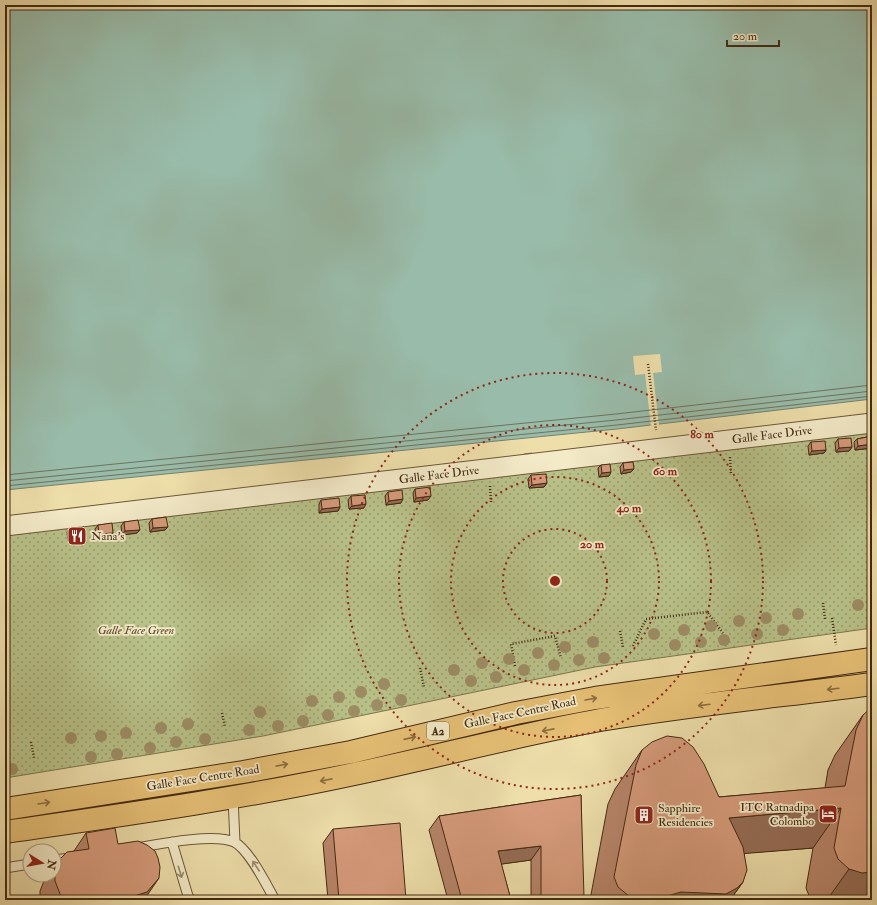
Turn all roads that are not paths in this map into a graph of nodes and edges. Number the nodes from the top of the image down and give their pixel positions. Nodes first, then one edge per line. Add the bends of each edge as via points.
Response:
1 (872, 423) edge
2 (5, 526) edge
3 (872, 659) edge
4 (872, 684) edge
5 (351, 752) junction
6 (354, 774) junction
7 (233, 798) junction
8 (5, 809) edge
9 (5, 832) edge
10 (172, 842) junction
11 (235, 842) junction
12 (125, 850) edge
13 (78, 857) edge
14 (62, 859) edge
15 (22, 865) edge
16 (5, 868) edge
17 (191, 900) edge
18 (275, 900) edge

1 - 2 street, Galle Face Drive
5 -> 3 highway, Galle Face Centre Road / A2 via 516,713 595,698
4 -> 6 highway, Galle Face Centre Road / A2 via 601,720 521,735
5 - 6 highway
8 -> 5 highway, Galle Face Centre Road / A2 via 243,772
6 -> 7 highway, Galle Face Centre Road / A2
7 - 9 highway, Galle Face Centre Road / A2
7 - 11 lane
10 - 11 lane via 208,838
10 - 12 lane
10 -> 17 lane
18 -> 11 lane via 255,864
13 - 14 lane
15 - 16 lane

